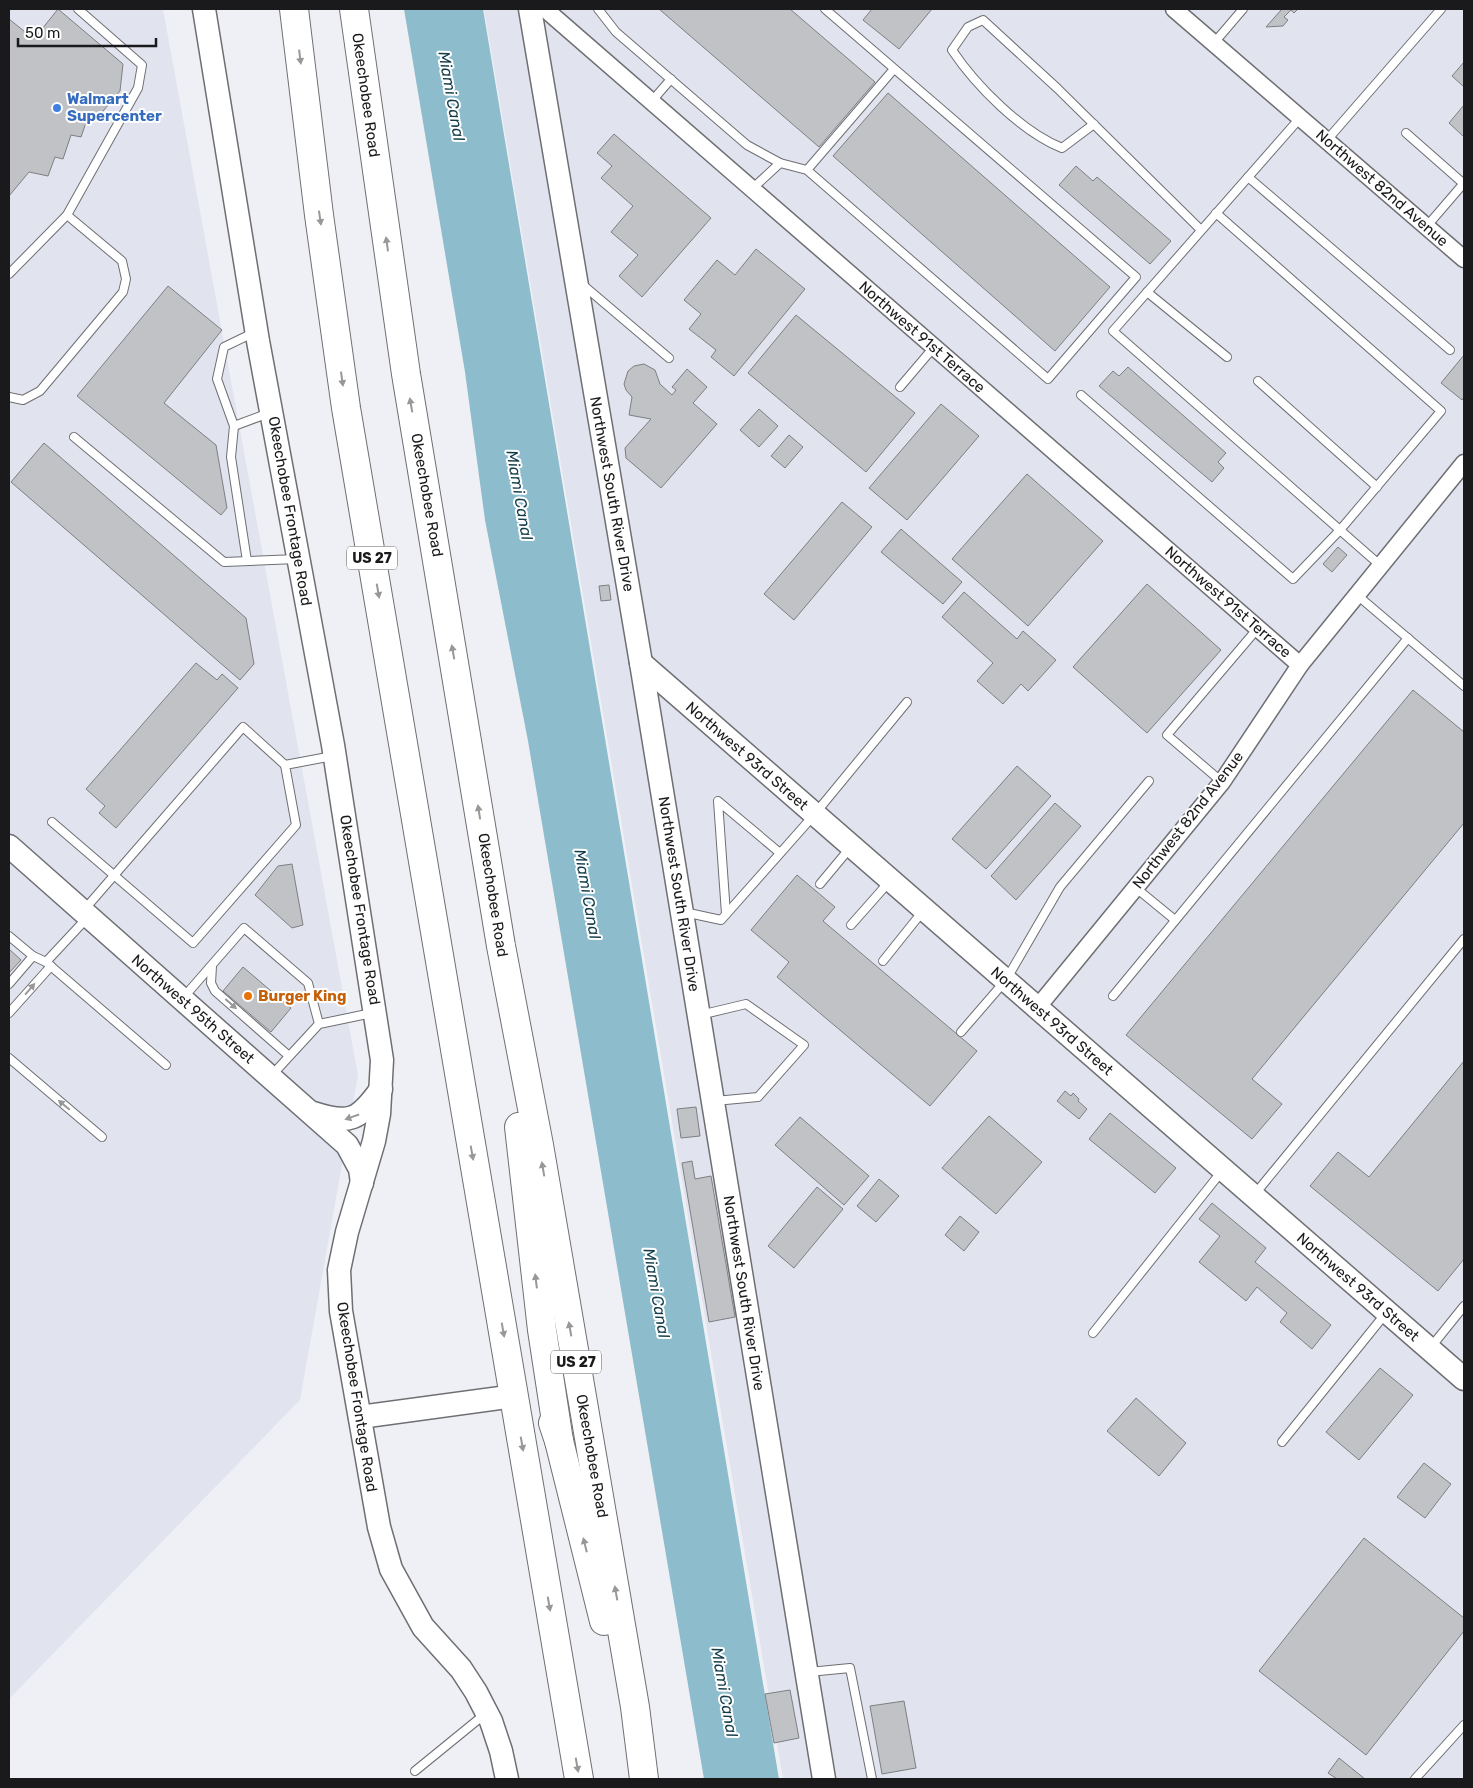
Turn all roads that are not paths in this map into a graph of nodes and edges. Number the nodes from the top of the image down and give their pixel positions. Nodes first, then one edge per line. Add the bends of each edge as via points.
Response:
1 (78, 9) edge
2 (204, 9) edge
3 (294, 9) edge
4 (354, 9) edge
5 (530, 9) edge
6 (545, 9) edge
7 (598, 9) edge
8 (825, 9) edge
9 (1174, 9) edge
10 (1243, 9) edge
11 (1441, 9) edge
12 (1214, 43) junction
13 (894, 69) junction
14 (672, 79) junction
15 (651, 102) junction
16 (1300, 118) junction
17 (1094, 124) junction
18 (1406, 133) dead end
19 (1327, 140) junction
20 (780, 162) junction
21 (807, 170) junction
22 (1248, 177) junction
23 (1464, 184) edge
24 (752, 189) junction
25 (1216, 213) junction
26 (67, 215) junction
27 (1426, 226) junction
28 (1202, 230) junction
29 (1464, 259) edge
30 (9, 274) edge
31 (576, 279) junction
32 (1147, 292) junction
33 (256, 332) junction
34 (934, 347) junction
35 (1450, 350) dead end
36 (1227, 357) dead end
37 (669, 358) dead end
38 (1258, 381) dead end
39 (900, 387) dead end
40 (1081, 396) dead end
41 (9, 397) edge
42 (272, 413) junction
43 (234, 426) junction
44 (74, 437) dead end
45 (1464, 463) edge
46 (1377, 487) junction
47 (1340, 530) junction
48 (299, 559) junction
49 (246, 561) junction
50 (1381, 566) junction
51 (1357, 595) junction
52 (1258, 628) junction
53 (1408, 638) junction
54 (641, 664) junction
55 (1300, 665) junction
56 (1464, 686) edge
57 (907, 702) dead end
58 (335, 756) junction
59 (285, 765) junction
60 (1149, 781) dead end
61 (1222, 782) junction
62 (814, 814) junction
63 (52, 822) dead end
64 (9, 846) edge
65 (852, 846) junction
66 (780, 853) junction
67 (114, 875) junction
68 (890, 880) junction
69 (820, 884) dead end
70 (1136, 888) junction
71 (925, 910) junction
72 (682, 912) junction
73 (85, 914) junction
74 (726, 914) junction
75 (1175, 920) junction
76 (851, 925) dead end
77 (9, 936) edge
78 (1464, 939) edge
79 (501, 946) junction
80 (32, 956) junction
81 (883, 960) dead end
82 (48, 964) junction
83 (212, 964) junction
84 (1006, 980) junction
85 (9, 984) edge
86 (1113, 996) dead end
87 (182, 999) junction
88 (1037, 1008) junction
89 (376, 1012) junction
90 (9, 1013) edge
91 (698, 1015) junction
92 (319, 1024) junction
93 (961, 1032) dead end
94 (289, 1056) junction
95 (9, 1058) edge
96 (166, 1065) dead end
97 (270, 1076) junction
98 (381, 1089) junction
99 (713, 1101) junction
100 (312, 1113) junction
101 (102, 1137) dead end
102 (1223, 1170) junction
103 (362, 1183) junction
104 (1253, 1196) junction
105 (1464, 1306) edge
106 (1387, 1312) junction
107 (542, 1330) junction
108 (1093, 1332) dead end
109 (1429, 1348) junction
110 (1462, 1373) edge
111 (514, 1396) junction
112 (360, 1417) junction
113 (559, 1441) junction
114 (1282, 1442) dead end
115 (807, 1672) junction
116 (487, 1713) junction
117 (1464, 1725) edge
118 (414, 1771) dead end
119 (507, 1779) edge
120 (579, 1779) edge
121 (643, 1779) edge
122 (824, 1779) edge
123 (872, 1779) edge
124 (1416, 1779) edge

1 - 26 lane via 142,65 138,88
2 - 33 street, Okeechobee Frontage Road
3 -> 111 highway, US 27 via 346,408
79 -> 4 highway, Okeechobee Road / US 27 via 406,374
5 - 31 street, Northwest South River Drive
6 - 15 street, Northwest 91st Terrace
7 - 14 lane via 616,32
8 - 13 lane
9 - 12 street, Northwest 82nd Avenue
10 - 12 lane
11 - 19 lane
12 - 16 street, Northwest 82nd Avenue
13 - 21 lane
13 - 21 lane via 1136,277 1130,285 1048,379
14 - 15 lane
14 - 20 lane via 747,145
15 - 24 street, Northwest 91st Terrace
16 - 19 street, Northwest 82nd Avenue
16 - 22 lane
17 - 17 lane via 983,20 968,27 952,50 965,69 1017,120 1047,142 1062,148
17 - 28 lane
18 - 23 lane
19 - 27 street, Northwest 82nd Avenue
20 - 21 lane
20 - 24 lane
22 - 25 lane
22 - 35 lane
23 - 27 lane
24 - 34 street, Northwest 91st Terrace
25 - 28 lane
25 - 46 lane via 1442,411
26 - 30 lane
26 - 41 lane via 122,261 126,279 123,292 40,391 23,400
27 - 29 street, Northwest 82nd Avenue
28 - 32 lane
31 - 37 lane
31 - 54 street, Northwest South River Drive
32 - 36 lane
32 - 47 lane via 1113,331
33 - 42 street, Okeechobee Frontage Road
33 - 43 lane via 224,347 217,379
34 - 39 lane
34 - 52 street, Northwest 91st Terrace
38 - 46 lane
40 - 47 lane via 1293,579
42 - 43 lane
42 - 48 street, Okeechobee Frontage Road
43 - 49 lane via 231,457
44 - 49 lane via 224,562
45 - 50 street, Northwest 82nd Avenue
46 - 47 lane
47 - 50 lane
48 - 49 lane
48 - 58 street, Okeechobee Frontage Road
50 - 51 street, Northwest 82nd Avenue
51 - 53 lane
51 - 55 street, Northwest 82nd Avenue
52 - 55 street, Northwest 91st Terrace
52 - 61 lane via 1167,735
53 - 56 lane
53 - 75 lane
54 - 62 street, Northwest 93rd Street
54 - 72 street, Northwest South River Drive
55 - 61 street, Northwest 82nd Avenue
57 - 62 lane
58 - 59 lane
58 - 89 street, Okeechobee Frontage Road
59 - 67 lane via 243,727
59 - 67 lane via 296,825 193,943
60 - 84 lane via 1060,887
61 - 70 street, Northwest 82nd Avenue
62 - 65 street, Northwest 93rd Street
62 - 66 lane
63 - 67 lane
64 - 73 street, Northwest 95th Street
65 - 68 street, Northwest 93rd Street
65 - 69 lane
66 - 74 lane
66 - 74 lane via 718,801
67 - 73 lane
68 - 71 street, Northwest 93rd Street
68 - 76 lane
70 - 75 lane
70 - 88 street, Northwest 82nd Avenue
71 - 81 lane
71 - 84 street, Northwest 93rd Street
72 - 74 lane via 721,920
72 - 91 street, Northwest South River Drive
73 - 82 lane
73 - 87 street, Northwest 95th Street
75 - 86 lane
77 - 80 lane
78 - 104 lane
107 -> 79 highway
121 -> 79 highway, Okeechobee Road / US 27 via 635,1707 542,1164
80 - 82 lane
80 - 85 lane
90 -> 82 lane
82 - 96 lane
83 - 87 lane
83 - 92 lane via 244,928 308,982
83 -> 94 lane via 211,983 215,991
84 - 88 street, Northwest 93rd Street
84 - 93 lane
87 - 97 street, Northwest 95th Street
88 - 102 street, Northwest 93rd Street
89 - 92 lane
89 - 98 street, Okeechobee Frontage Road via 382,1060
91 - 99 street, Northwest South River Drive
91 - 99 lane via 746,1004 804,1045 758,1097
92 - 94 lane
94 - 97 lane
101 -> 95 lane
97 - 100 street, Northwest 95th Street
98 -> 100 street via 370,1105 354,1118 332,1119
98 - 103 street, Okeechobee Frontage Road via 374,1141
99 - 115 street, Northwest South River Drive
100 - 103 street, Northwest 95th Street via 347,1145 360,1169
102 - 104 street, Northwest 93rd Street
102 - 108 lane
103 - 112 street, Okeechobee Frontage Road via 339,1270 341,1311
104 - 106 street, Northwest 93rd Street
105 - 109 lane
106 - 109 street, Northwest 93rd Street
106 - 114 lane
107 - 111 highway via 536,1367
107 - 113 highway
109 - 110 street, Northwest 93rd Street
111 - 112 street
111 - 113 highway via 531,1402 549,1417
111 -> 120 highway, US 27
112 - 116 street, Okeechobee Frontage Road via 379,1527 391,1570 423,1626 461,1669
121 -> 113 highway
115 - 122 street, Northwest South River Drive
115 - 123 lane via 850,1668
116 - 118 lane
116 - 119 street, Okeechobee Frontage Road via 502,1751
117 - 124 lane

